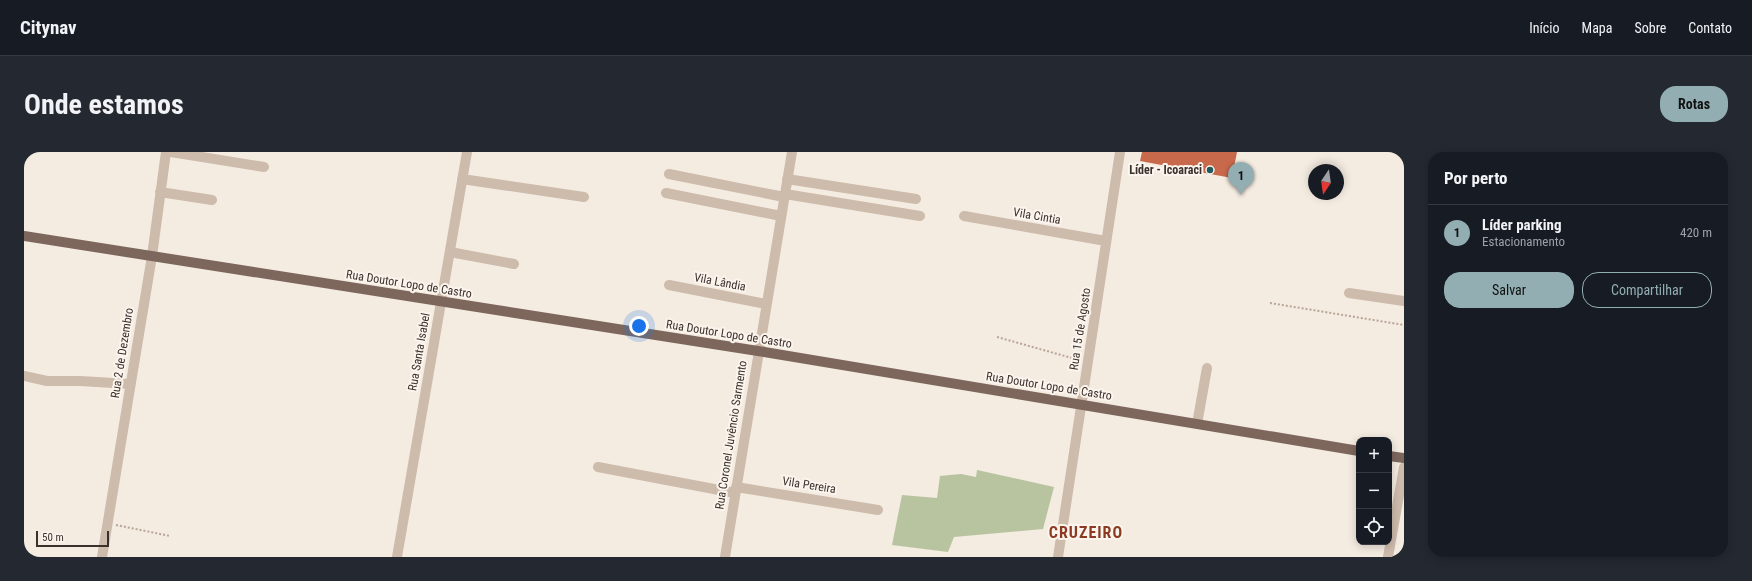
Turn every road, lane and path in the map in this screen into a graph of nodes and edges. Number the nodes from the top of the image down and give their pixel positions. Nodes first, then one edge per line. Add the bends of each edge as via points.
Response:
1 (166, 152) edge
2 (171, 152) edge
3 (467, 152) edge
4 (792, 152) edge
5 (1120, 152) edge
6 (264, 167) dead end
7 (669, 174) dead end
8 (462, 179) junction
9 (787, 179) junction
10 (160, 192) junction
11 (666, 193) dead end
12 (784, 196) junction
13 (584, 197) dead end
14 (916, 199) dead end
15 (212, 200) dead end
16 (781, 216) junction
17 (920, 216) dead end
18 (964, 216) dead end
19 (24, 236) edge
20 (1106, 241) junction
21 (450, 252) junction
22 (152, 256) junction
23 (514, 264) dead end
24 (669, 285) dead end
25 (1349, 293) dead end
26 (1404, 301) edge
27 (441, 303) junction
28 (1270, 303) dead end
29 (766, 304) junction
30 (1404, 325) edge
31 (997, 337) dead end
32 (758, 351) junction
33 (1088, 363) junction
34 (1207, 368) dead end
35 (24, 376) edge
36 (130, 384) junction
37 (1082, 404) junction
38 (1197, 424) junction
39 (1356, 450) edge
40 (1392, 456) edge
41 (1404, 458) edge
42 (598, 466) dead end
43 (1404, 468) edge
44 (736, 490) junction
45 (878, 510) dead end
46 (107, 524) junction
47 (170, 536) dead end
48 (102, 557) edge
49 (397, 557) edge
50 (725, 557) edge
51 (1058, 557) edge
52 (1388, 557) edge

1 - 10 street, Rua 2 de Dezembro
2 - 6 street
3 - 8 street, Rua Santa Isabel
4 - 9 street, Rua Coronel Juvêncio Sarmento
5 - 20 street, Rua 15 de Agosto
7 - 12 street
8 - 13 street
8 - 21 street, Rua Santa Isabel
9 - 12 street, Rua Coronel Juvêncio Sarmento
9 - 14 street
10 - 15 street
10 - 22 street, Rua 2 de Dezembro
11 - 16 street
12 - 16 street, Rua Coronel Juvêncio Sarmento
12 - 17 street
16 - 29 street, Rua Coronel Juvêncio Sarmento
18 - 20 street, Vila Cintia
19 - 22 main road, Rua Doutor Lopo de Castro
20 - 33 street, Rua 15 de Agosto
21 - 23 street
21 - 27 street, Rua Santa Isabel
22 - 27 main road, Rua Doutor Lopo de Castro
22 - 36 street, Rua 2 de Dezembro
24 - 29 street, Vila Lândia
25 - 26 street
27 - 32 main road, Rua Doutor Lopo de Castro
27 - 49 street, Rua Santa Isabel
28 - 30 path
29 - 32 street, Rua Coronel Juvêncio Sarmento
31 - 33 path
32 - 37 main road, Rua Doutor Lopo de Castro
32 - 44 street, Rua Coronel Juvêncio Sarmento
33 - 37 street, Rua 15 de Agosto
34 - 38 street
35 - 36 street via 47,381
36 - 46 street, Rua 2 de Dezembro
37 - 38 main road, Rua Doutor Lopo de Castro
37 - 51 street, Rua 15 de Agosto
38 - 39 main road, Rua Doutor Lopo de Castro
40 - 41 main road
42 - 44 street, Vila Pereira
43 - 52 street
44 - 45 street, Vila Pereira
44 - 50 street, Rua Coronel Juvêncio Sarmento
46 - 47 path
46 - 48 street, Rua 2 de Dezembro

